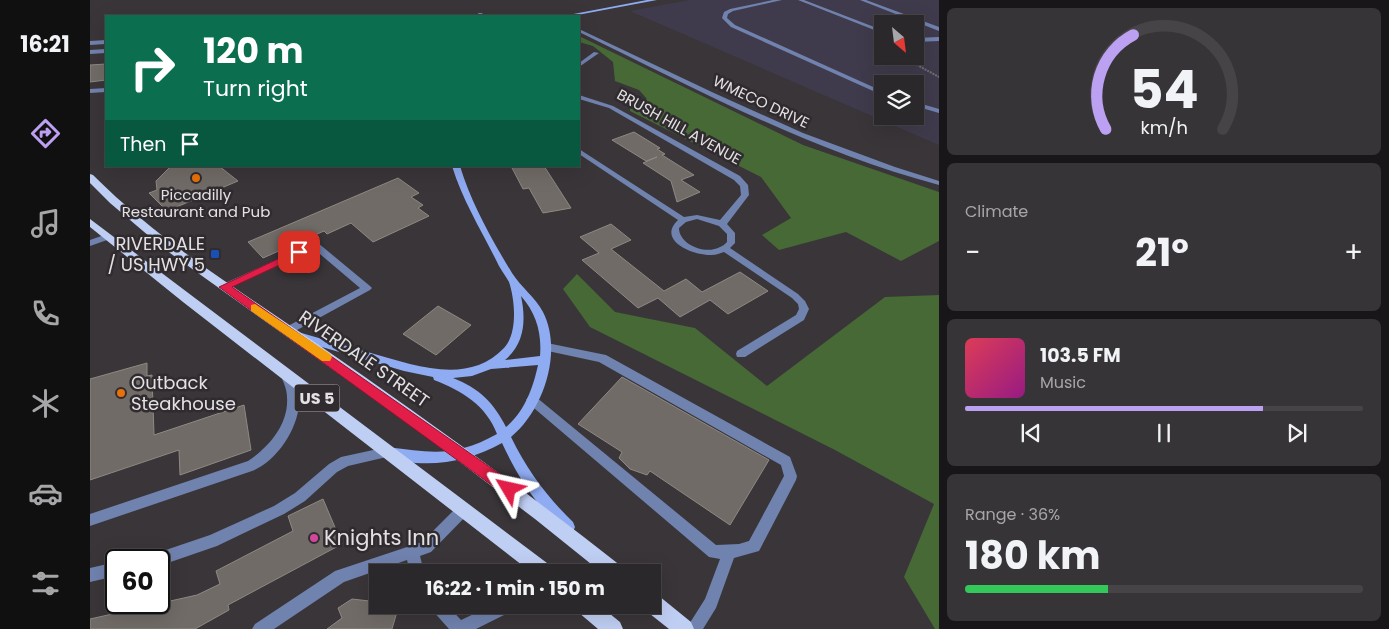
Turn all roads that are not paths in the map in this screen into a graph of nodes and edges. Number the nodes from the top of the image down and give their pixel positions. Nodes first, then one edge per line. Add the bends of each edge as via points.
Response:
1 (655, 0) edge
2 (780, 0) edge
3 (800, 0) edge
4 (862, 0) edge
5 (571, 15) edge
6 (939, 28) edge
7 (874, 29) edge
8 (580, 30) edge
9 (939, 39) edge
10 (924, 40) edge
11 (105, 42) edge
12 (90, 43) edge
13 (105, 51) edge
14 (90, 52) edge
15 (596, 53) dead end
16 (580, 64) edge
17 (874, 89) edge
18 (105, 90) edge
19 (90, 91) edge
20 (580, 98) edge
21 (924, 107) edge
22 (939, 111) edge
23 (580, 152) edge
24 (456, 167) edge
25 (90, 177) edge
26 (939, 183) edge
27 (683, 220) junction
28 (90, 222) edge
29 (722, 224) junction
30 (106, 237) junction
31 (90, 243) edge
32 (725, 249) junction
33 (513, 281) junction
34 (224, 287) junction
35 (290, 332) junction
36 (547, 347) junction
37 (741, 354) dead end
38 (545, 360) junction
39 (490, 365) junction
40 (416, 370) junction
41 (286, 374) junction
42 (532, 400) junction
43 (506, 435) junction
44 (387, 452) junction
45 (463, 455) junction
46 (464, 509) junction
47 (90, 520) edge
48 (412, 551) junction
49 (729, 552) junction
50 (170, 555) edge
51 (598, 558) junction
52 (415, 564) edge
53 (535, 564) edge
54 (605, 564) edge
55 (105, 571) edge
56 (90, 574) edge
57 (661, 610) edge
58 (445, 614) edge
59 (490, 614) edge
60 (596, 614) edge
61 (260, 629) edge
62 (613, 629) edge
63 (684, 629) edge
64 (694, 629) edge

1 - 5 street
2 - 17 street via 732,10 724,18 733,26
3 - 7 street
4 - 6 street
8 - 26 street, WMECO DRIVE via 813,140
9 - 10 street
11 - 12 street
13 - 14 street
15 - 16 street
18 - 19 street
20 - 29 street, BRUSH HILL AVENUE via 611,107 737,178 744,185 745,195
21 - 22 street
23 - 27 street
24 - 33 street via 468,199
25 - 34 main road, RIVERDALE STREET / US 5 via 143,227
27 - 29 street via 706,218
27 - 32 street via 675,226 674,232 680,242 703,252
28 - 30 main road, US 5
29 - 32 street via 732,238
30 - 31 street
30 - 41 main road, US 5
32 - 37 street via 795,296 804,309 800,318
33 - 36 street via 527,293 535,306
33 - 39 street via 518,331 508,350
34 - 35 main road, RIVERDALE STREET / US 5
34 - 35 street via 315,245 367,288
35 - 40 street
35 - 45 main road, RIVERDALE STREET / US 5
36 - 38 street
36 - 49 street via 602,358 786,461 792,476 754,546
38 - 39 street
38 - 42 street
39 - 40 street via 462,373
40 - 43 street via 460,384 478,395 488,404
41 - 44 main road, US 5
41 - 47 street via 293,396 292,408 282,432 264,458 252,465
42 - 43 street via 519,424
42 - 49 street via 714,552
43 - 45 street
43 - 51 street via 518,462 544,503
44 - 45 street via 432,458
44 - 46 main road, US 5
44 - 50 street via 345,461 280,510 212,541
45 - 51 main road, RIVERDALE STREET / US 5
46 - 48 street via 430,544
46 - 53 main road, US 5
48 - 52 street
48 - 61 street via 340,576
49 - 64 street via 711,603
51 - 54 main road, RIVERDALE STREET / US 5
55 - 56 street
57 - 63 main road
58 - 59 street via 459,629
60 - 62 main road

